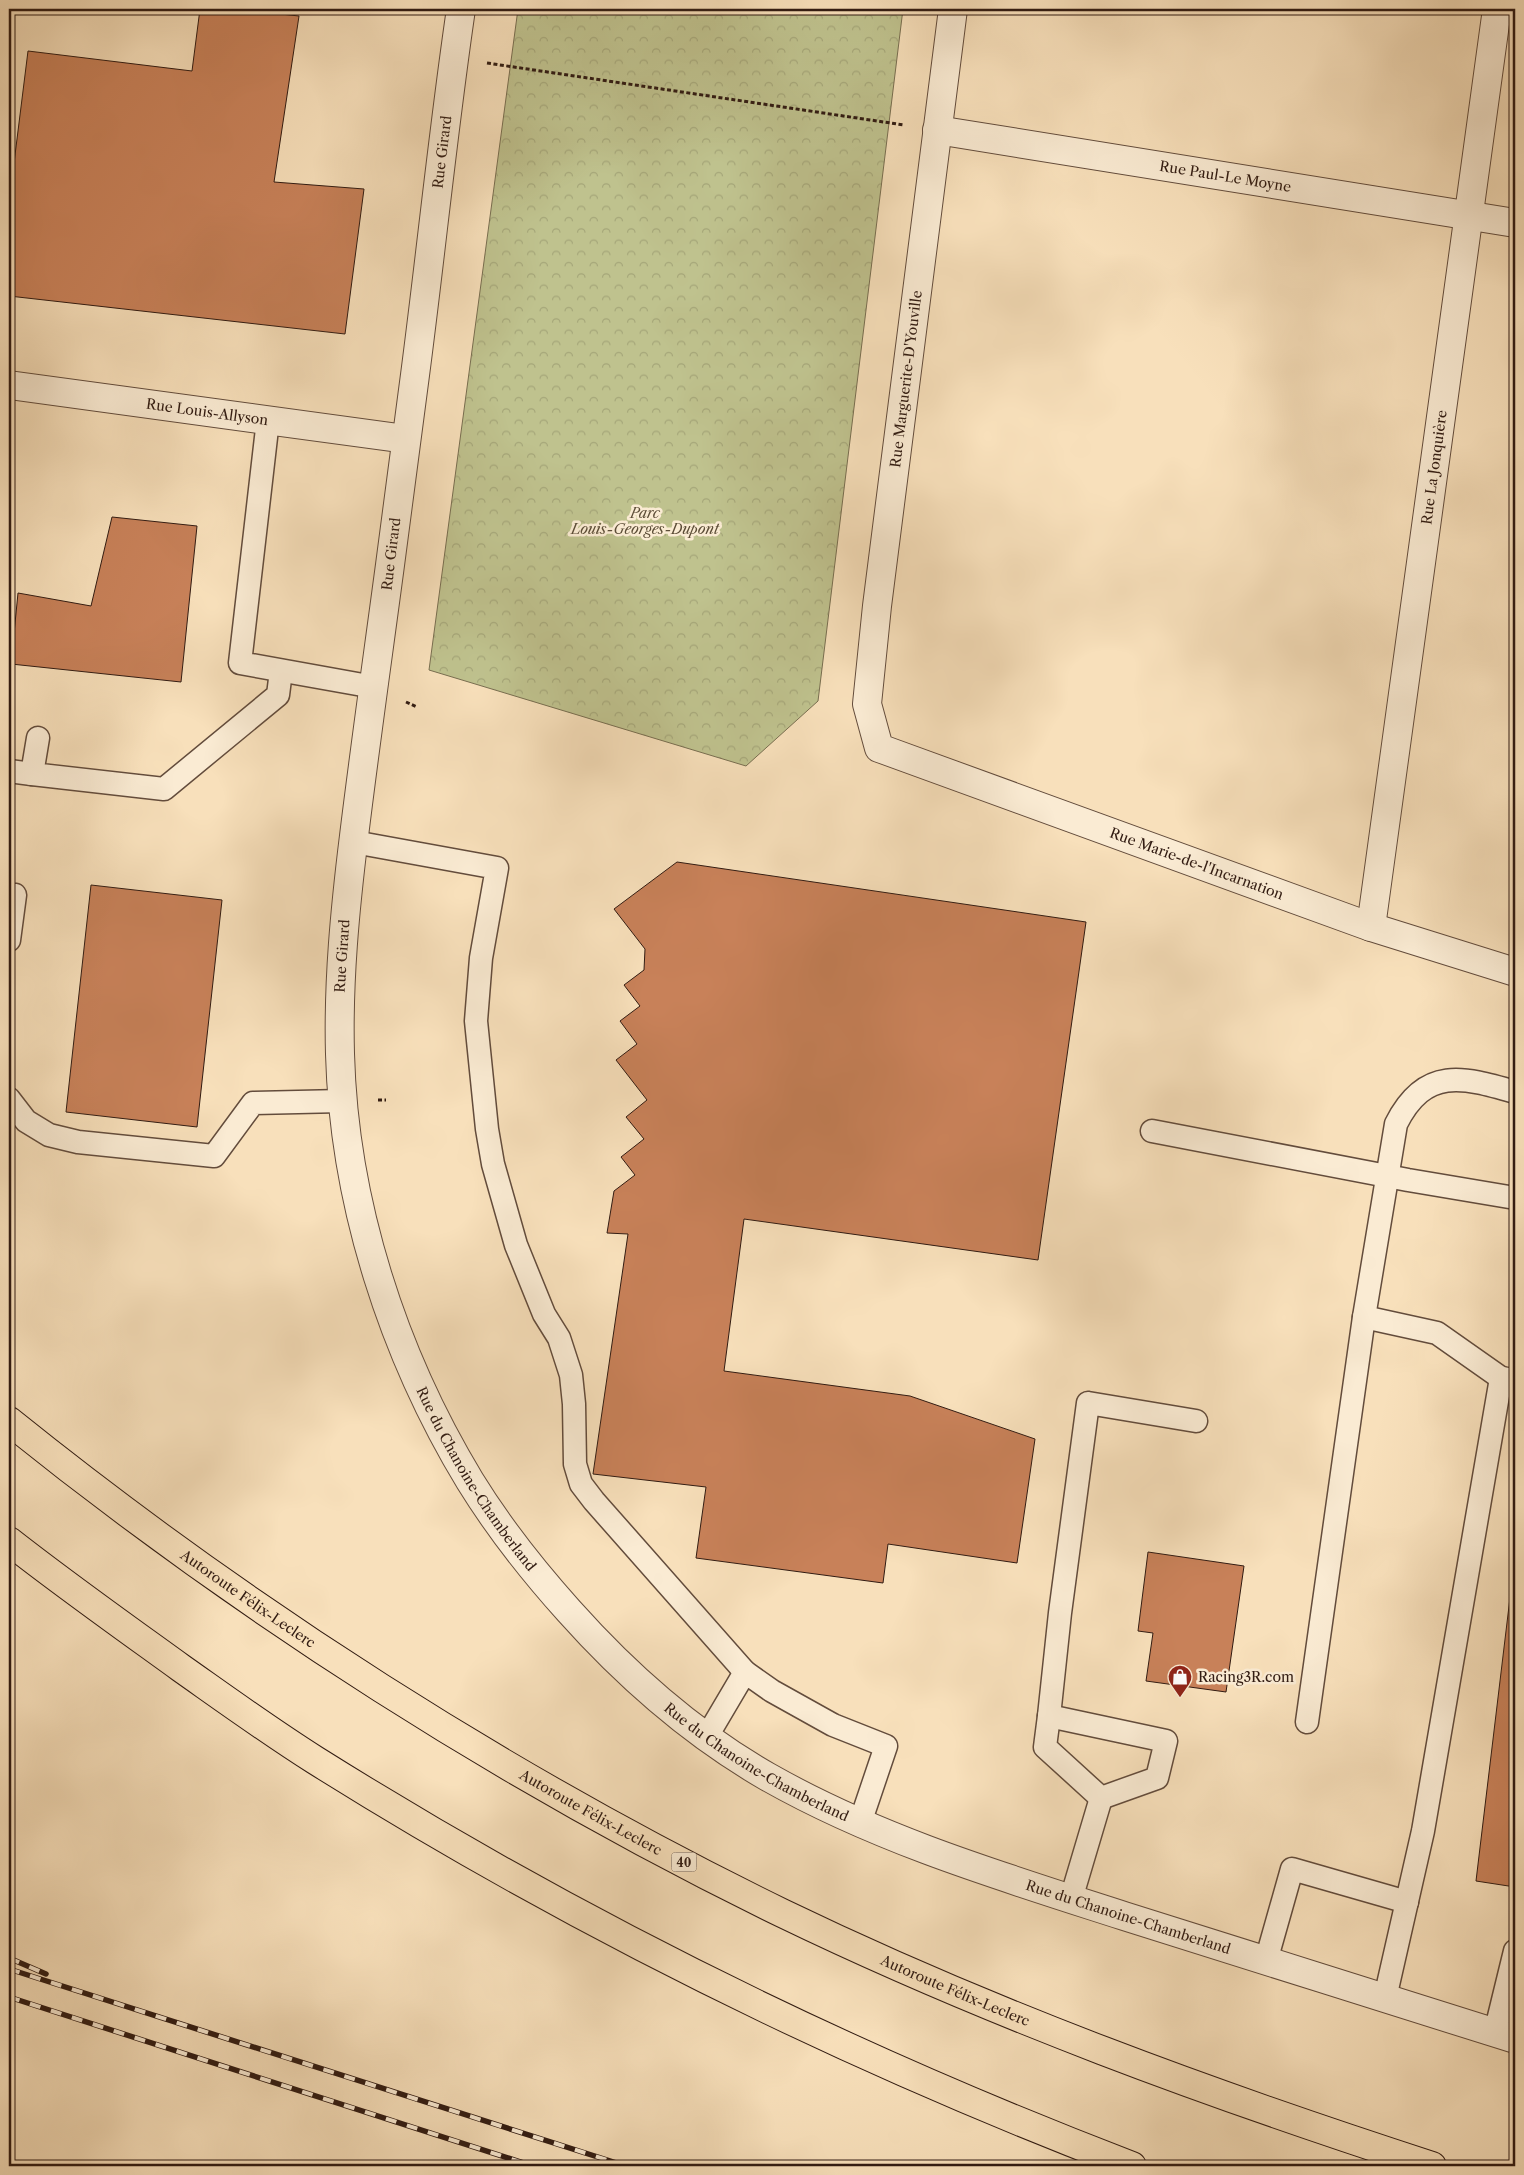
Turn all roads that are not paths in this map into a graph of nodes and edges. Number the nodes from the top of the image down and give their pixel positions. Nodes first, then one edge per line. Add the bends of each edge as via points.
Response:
1 (460, 9) edge
2 (953, 9) edge
3 (1497, 9) edge
4 (937, 130) junction
5 (1468, 216) junction
6 (1515, 223) edge
7 (9, 385) edge
8 (268, 420) junction
9 (406, 439) junction
10 (281, 671) junction
11 (374, 687) junction
12 (38, 738) dead end
13 (879, 748) joint
14 (9, 771) edge
15 (32, 774) junction
16 (354, 842) junction
17 (16, 895) dead end
18 (1371, 927) junction
19 (9, 940) edge
20 (1515, 972) edge
21 (1515, 1092) edge
22 (9, 1100) edge
23 (342, 1101) junction
24 (1152, 1131) dead end
25 (1387, 1175) junction
26 (1515, 1198) edge
27 (1364, 1317) junction
28 (1508, 1379) edge
29 (9, 1421) edge
30 (1196, 1421) dead end
31 (9, 1541) edge
32 (745, 1672) junction
33 (1049, 1716) junction
34 (1307, 1722) dead end
35 (706, 1738) junction
36 (1102, 1798) junction
37 (860, 1823) junction
38 (1071, 1899) junction
39 (1407, 1902) junction
40 (1515, 1951) edge
41 (1266, 1961) junction
42 (1385, 1998) junction
43 (1505, 2036) edge
44 (1132, 2166) edge
45 (1432, 2166) edge

1 - 9 street, Rue Girard
2 - 4 street, Rue Marguerite-D'Youville
3 - 5 street, Rue La Jonquière
4 - 5 street, Rue Paul-Le Moyne
4 - 13 street, Rue Marguerite-D'Youville via 867,704
5 - 6 street, Rue Paul-Le Moyne
5 - 18 street, Rue La Jonquière
7 - 8 street, Rue Louis-Allyson
8 - 9 street, Rue Louis-Allyson
8 - 10 lane via 240,663
9 - 11 street, Rue Girard
10 - 11 lane
10 - 15 lane via 278,695 164,789
11 - 16 street, Rue Girard
12 - 15 lane
13 - 18 street, Rue Marie-de-l'Incarnation
14 - 15 lane
16 - 23 street, Rue Girard via 340,976
16 - 32 lane via 497,868 482,958 476,1021 487,1129 493,1164 516,1245 544,1314 559,1338 571,1375 578,1478 594,1501
17 - 19 lane
18 - 20 street, Rue Marie-de-l'Incarnation
21 - 25 lane via 1454,1079 1418,1093 1396,1124
22 - 23 lane via 26,1121 49,1135 78,1142 214,1156 252,1103
23 - 35 street, Rue du Chanoine-Chamberland via 351,1167 374,1261 407,1356 446,1439 500,1525 548,1587 621,1666
24 - 25 lane
25 - 26 lane
25 - 27 lane
27 - 28 lane via 1436,1333
27 - 34 lane
28 - 39 lane via 1478,1507 1434,1769
29 - 45 highway, Autoroute Félix-Leclerc / 40 via 134,1518 360,1673 499,1760 734,1889 925,1978 1087,2045 1238,2102
30 - 33 lane via 1088,1402
31 - 44 highway via 142,1640 312,1758 507,1874 662,1958 784,2019 967,2101
32 - 35 lane
32 - 37 lane via 818,1717 886,1746
33 - 36 lane via 1045,1747
33 - 36 lane via 1166,1741 1157,1778
35 - 37 street, Rue du Chanoine-Chamberland via 767,1777
36 - 38 lane
37 - 38 street, Rue du Chanoine-Chamberland via 964,1864
38 - 41 street, Rue du Chanoine-Chamberland
39 - 41 lane via 1292,1869
39 - 42 lane
40 - 43 lane
41 - 42 street, Rue du Chanoine-Chamberland
42 - 43 street, Rue du Chanoine-Chamberland

